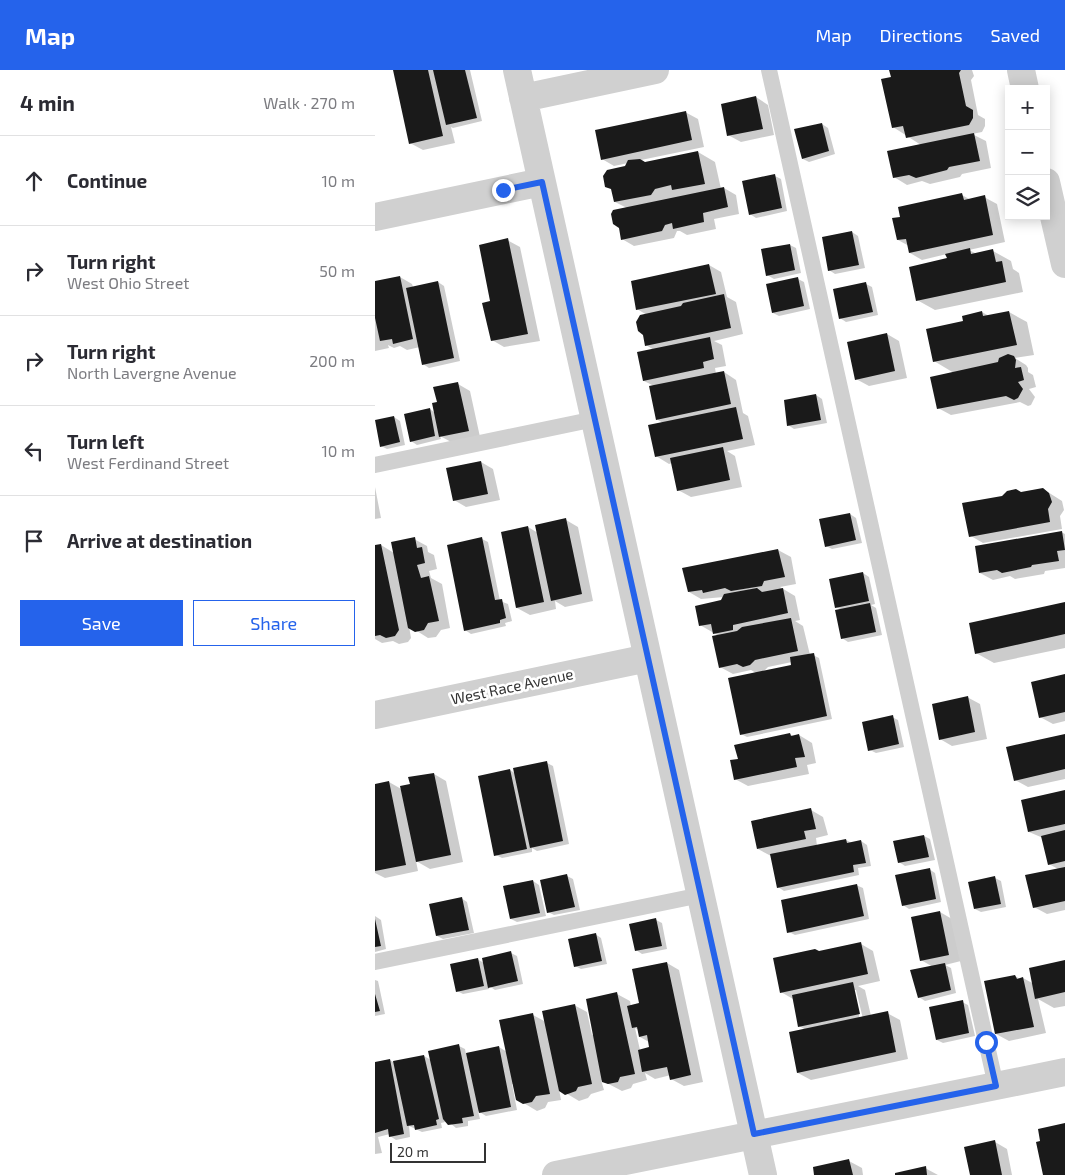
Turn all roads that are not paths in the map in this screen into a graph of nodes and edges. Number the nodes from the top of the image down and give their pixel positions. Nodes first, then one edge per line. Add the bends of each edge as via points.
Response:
1 (517, 70) edge
2 (655, 70) edge
3 (769, 70) edge
4 (1021, 70) edge
5 (1024, 85) edge
6 (523, 98) junction
7 (542, 182) junction
8 (1050, 199) edge
9 (375, 217) edge
10 (1065, 264) edge
11 (595, 419) junction
12 (375, 465) edge
13 (648, 658) junction
14 (375, 715) edge
15 (701, 895) junction
16 (375, 962) edge
17 (1065, 1072) edge
18 (996, 1086) junction
19 (754, 1134) junction
20 (556, 1175) edge
21 (763, 1175) edge

1 - 6 street
2 - 6 street
3 - 18 lane
4 - 5 street
6 - 7 street
7 - 9 street
7 - 11 street
8 - 10 street
11 - 12 lane
11 - 13 street
13 - 14 street, West Race Avenue
13 - 15 street
15 - 16 lane
15 - 19 street
17 - 18 street
18 - 19 street
19 - 20 street
19 - 21 street

